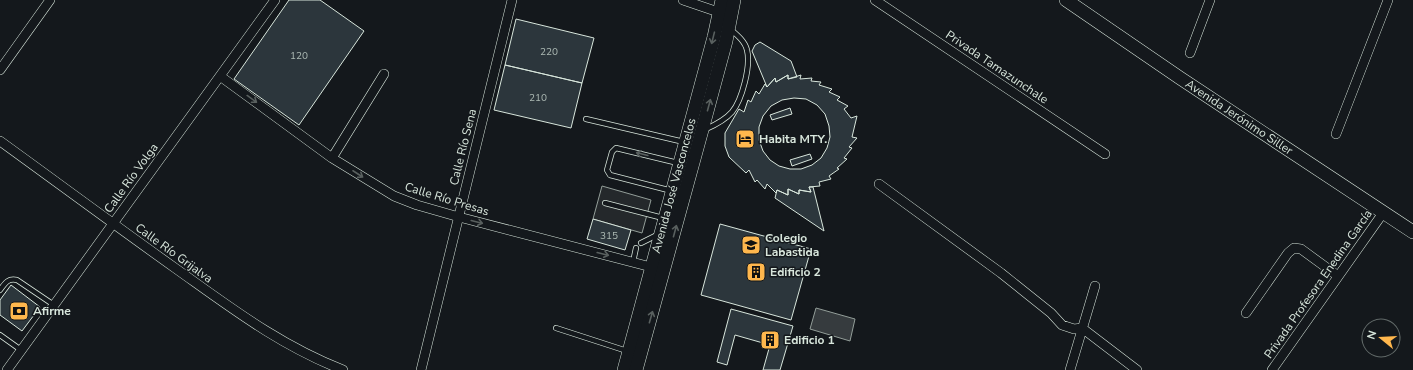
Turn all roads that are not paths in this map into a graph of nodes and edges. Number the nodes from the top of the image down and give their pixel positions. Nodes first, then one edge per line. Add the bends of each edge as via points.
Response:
1 (50, 0) edge
2 (275, 0) edge
3 (512, 0) edge
4 (683, 0) edge
5 (734, 0) edge
6 (875, 0) edge
7 (1066, 0) edge
8 (1210, 0) edge
9 (1388, 0) edge
10 (725, 14) edge
11 (1190, 53) dead end
12 (0, 70) edge
13 (384, 74) dead end
14 (220, 76) junction
15 (586, 119) dead end
16 (702, 130) junction
17 (1336, 134) dead end
18 (0, 141) edge
19 (686, 143) junction
20 (1105, 154) dead end
21 (332, 158) junction
22 (680, 164) junction
23 (879, 184) dead end
24 (672, 192) junction
25 (605, 203) dead end
26 (1383, 213) junction
27 (459, 217) junction
28 (664, 219) junction
29 (113, 223) junction
30 (1413, 232) edge
31 (660, 233) junction
32 (641, 243) dead end
33 (636, 248) dead end
34 (633, 262) junction
35 (651, 267) junction
36 (1338, 276) junction
37 (1095, 286) dead end
38 (0, 290) edge
39 (54, 305) junction
40 (1246, 313) dead end
41 (556, 328) dead end
42 (1082, 328) junction
43 (0, 335) edge
44 (21, 350) junction
45 (635, 353) junction
46 (7, 370) edge
47 (343, 370) edge
48 (421, 370) edge
49 (624, 370) edge
50 (636, 370) edge
51 (1070, 370) edge
52 (1137, 370) edge
53 (1272, 370) edge

1 - 12 street
2 - 14 street, Calle Río Volga
3 - 27 street, Calle Río Sena
4 - 10 street
5 - 10 main road, Avenida José Vasconcelos
6 - 20 street, Privada Tamazunchale
7 - 26 main road, Avenida Jerónimo Siller
8 - 11 street
9 - 17 street
16 -> 10 main road, Avenida José Vasconcelos
10 - 16 lane via 747,50 747,69 743,86 731,113
10 -> 19 main road, Avenida José Vasconcelos
13 - 21 street
14 -> 21 street, Calle Río Presas
14 - 29 street, Calle Río Volga
15 - 19 lane
45 -> 16 main road, Avenida José Vasconcelos
18 - 29 street, Calle Río Grijalva
19 - 22 main road, Avenida José Vasconcelos
21 -> 27 street, Calle Río Presas via 394,196
22 - 24 main road, Avenida José Vasconcelos
22 -> 24 lane via 617,148 612,152 608,174
23 - 42 street via 1001,273 1062,325 1074,329
24 - 28 main road, Avenida José Vasconcelos
25 - 28 lane
26 - 30 main road, Avenida Jerónimo Siller
26 - 36 street, Privada Profesora Enedina García
27 -> 34 street, Calle Río Presas
27 - 48 street, Calle Río Sena
28 - 31 main road, Avenida José Vasconcelos
29 - 39 street, Calle Río Volga
29 - 47 street, Calle Río Grijalva via 274,337 311,357
31 - 32 lane
31 - 35 main road, Avenida José Vasconcelos
33 - 34 lane
34 - 35 street, Calle Río Presas
35 - 45 main road, Avenida José Vasconcelos
36 - 40 street via 1301,249 1294,248
36 - 53 street, Privada Profesora Enedina García
37 - 42 street
38 - 39 lane via 7,281 17,280
39 - 44 street, Calle Río Volga
41 - 45 lane
42 - 51 street
42 - 52 street
43 - 44 lane
44 - 46 street, Calle Río Volga
45 - 49 main road, Avenida José Vasconcelos
45 - 50 main road, Avenida José Vasconcelos

